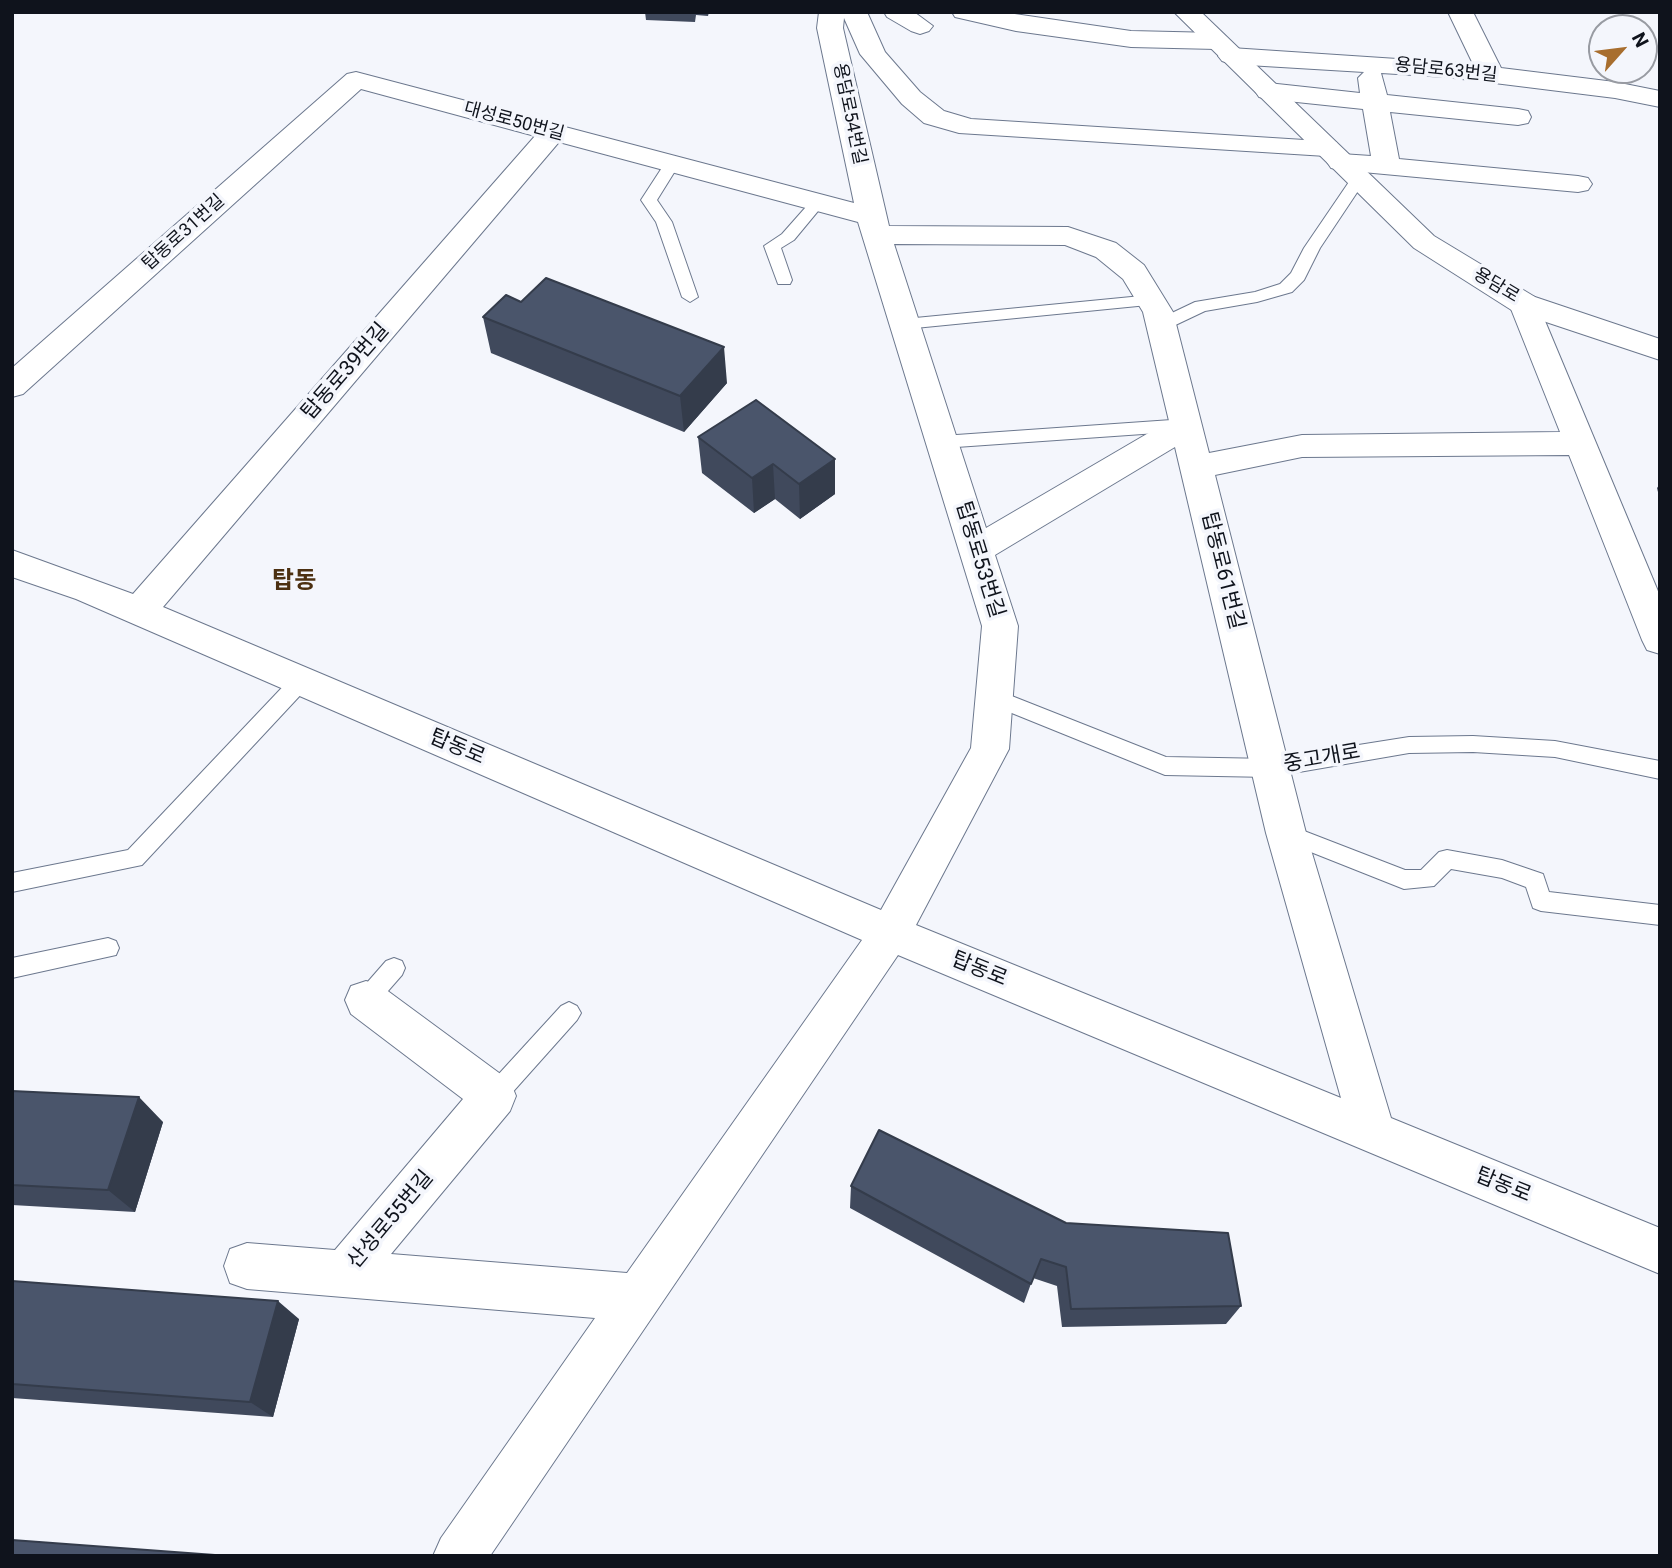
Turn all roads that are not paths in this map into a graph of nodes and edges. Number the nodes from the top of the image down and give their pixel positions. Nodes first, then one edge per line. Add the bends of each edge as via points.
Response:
1 (832, 12) edge
2 (854, 12) edge
3 (896, 12) edge
4 (964, 12) edge
5 (1186, 12) edge
6 (1460, 12) edge
7 (920, 26) dead end
8 (1224, 48) junction
9 (1368, 63) junction
10 (1491, 75) junction
11 (356, 80) joint
12 (1268, 91) junction
13 (1660, 99) edge
14 (1376, 102) junction
15 (1518, 117) dead end
16 (553, 132) junction
17 (672, 163) junction
18 (1342, 163) junction
19 (1386, 166) junction
20 (1578, 184) dead end
21 (818, 202) junction
22 (874, 225) junction
23 (784, 280) dead end
24 (690, 297) dead end
25 (1524, 304) junction
26 (1157, 313) junction
27 (905, 324) junction
28 (1660, 350) edge
29 (12, 386) edge
30 (1186, 425) junction
31 (942, 442) junction
32 (1580, 443) junction
33 (1196, 467) junction
34 (977, 550) junction
35 (12, 563) edge
36 (138, 612) junction
37 (1660, 640) edge
38 (300, 682) junction
39 (994, 697) junction
40 (1270, 768) junction
41 (1660, 770) edge
42 (1286, 834) junction
43 (12, 884) edge
44 (1660, 915) edge
45 (890, 933) junction
46 (108, 948) dead end
47 (12, 968) edge
48 (380, 984) dead end
49 (569, 1013) dead end
50 (494, 1096) junction
51 (1373, 1132) junction
52 (1660, 1251) edge
53 (247, 1266) dead end
54 (345, 1274) junction
55 (638, 1298) junction
56 (459, 1556) edge

1 - 22 street, 용담로54번길 via 830,28
2 - 18 street, 용담로54번길 via 873,54 934,117 969,127
3 - 7 street
4 - 8 street, 용담로63번길 via 1131,39
5 - 8 street, 용담로
6 - 10 street
8 - 9 street, 용담로63번길
8 - 12 street, 용담로
9 - 10 street, 용담로63번길
9 - 14 street
10 - 13 street, 용담로63번길
11 - 16 street, 대성로50번길
11 - 29 street, 탑동로31번길
12 - 14 street
12 - 18 street, 용담로
14 - 15 street
14 - 19 street
16 - 17 street, 대성로50번길
16 - 36 street, 탑동로39번길
17 - 21 street, 대성로50번길
17 - 24 lane via 649,200 664,222
18 - 19 street
18 - 25 street, 용담로 via 1424,242
18 - 26 lane via 1312,248 1298,276 1286,288
19 - 20 street
21 - 22 street, 대성로50번길
21 - 23 lane via 788,237 772,246
22 - 26 street, 탑동로61번길 via 1068,236 1106,250 1134,272
22 - 27 street, 탑동로53번길
25 - 28 street, 용담로
25 - 32 street
26 - 27 lane
26 - 30 street, 탑동로61번길
27 - 31 street, 탑동로53번길
30 - 31 lane
30 - 33 street, 탑동로61번길
30 - 34 street
31 - 34 street, 탑동로53번길
32 - 33 street via 1302,446
32 - 37 street
33 - 40 street, 탑동로61번길
34 - 39 street, 탑동로53번길 via 1000,626
35 - 36 street, 탑동로
36 - 38 street, 탑동로
38 - 43 lane via 134,858
38 - 45 street, 탑동로
39 - 40 lane, 중고개로 via 1165,766
39 - 45 street, 탑동로53번길 via 990,749
40 - 41 lane, 중고개로 via 1409,745 1473,744 1555,749
40 - 42 street, 탑동로61번길
42 - 44 lane via 1404,880 1426,878 1447,859 1502,869 1535,881 1541,901
42 - 51 street, 탑동로61번길
45 - 51 street, 탑동로
45 - 55 street
46 - 47 lane
48 - 50 street
49 - 50 lane
50 - 54 street, 산성로55번길
51 - 52 street, 탑동로
53 - 54 street
54 - 55 street, 산성로55번길
55 - 56 street

